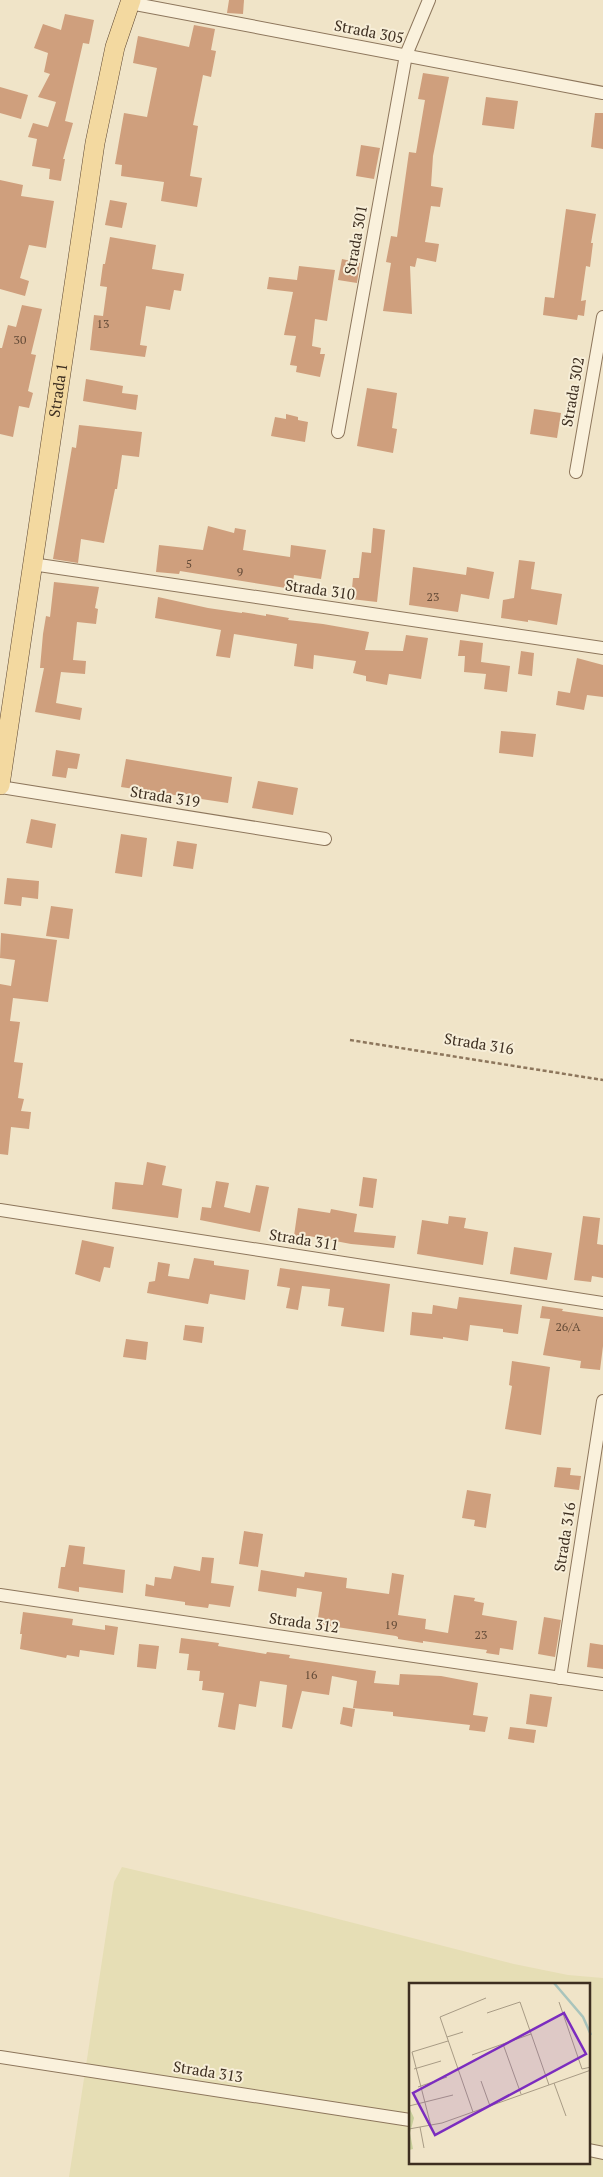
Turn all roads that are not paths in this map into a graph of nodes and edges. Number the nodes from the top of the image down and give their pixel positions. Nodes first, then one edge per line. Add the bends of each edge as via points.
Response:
1 (429, 0) edge
2 (130, 2) edge
3 (406, 55) junction
4 (603, 93) edge
5 (603, 317) edge
6 (338, 432) dead end
7 (576, 472) dead end
8 (32, 564) junction
9 (603, 648) edge
10 (0, 786) edge
11 (325, 839) dead end
12 (0, 1210) edge
13 (603, 1303) edge
14 (603, 1400) edge
15 (0, 1595) edge
16 (560, 1678) junction
17 (603, 1684) edge
18 (0, 2057) edge
19 (409, 2120) edge
20 (590, 2150) edge
21 (603, 2153) edge

1 - 3 street, Strada 301
2 - 3 street, Strada 305
2 - 8 main road, Strada 1 via 115,47 95,144
3 - 4 street, Strada 305
3 - 6 street, Strada 301
5 - 7 street, Strada 302
8 - 9 street, Strada 310
8 - 10 main road, Strada 1
10 - 11 street, Strada 319
12 - 13 street, Strada 311
14 - 16 street, Strada 316
15 - 16 street, Strada 312
16 - 17 street, Strada 312
18 - 19 street, Strada 313
20 - 21 street

